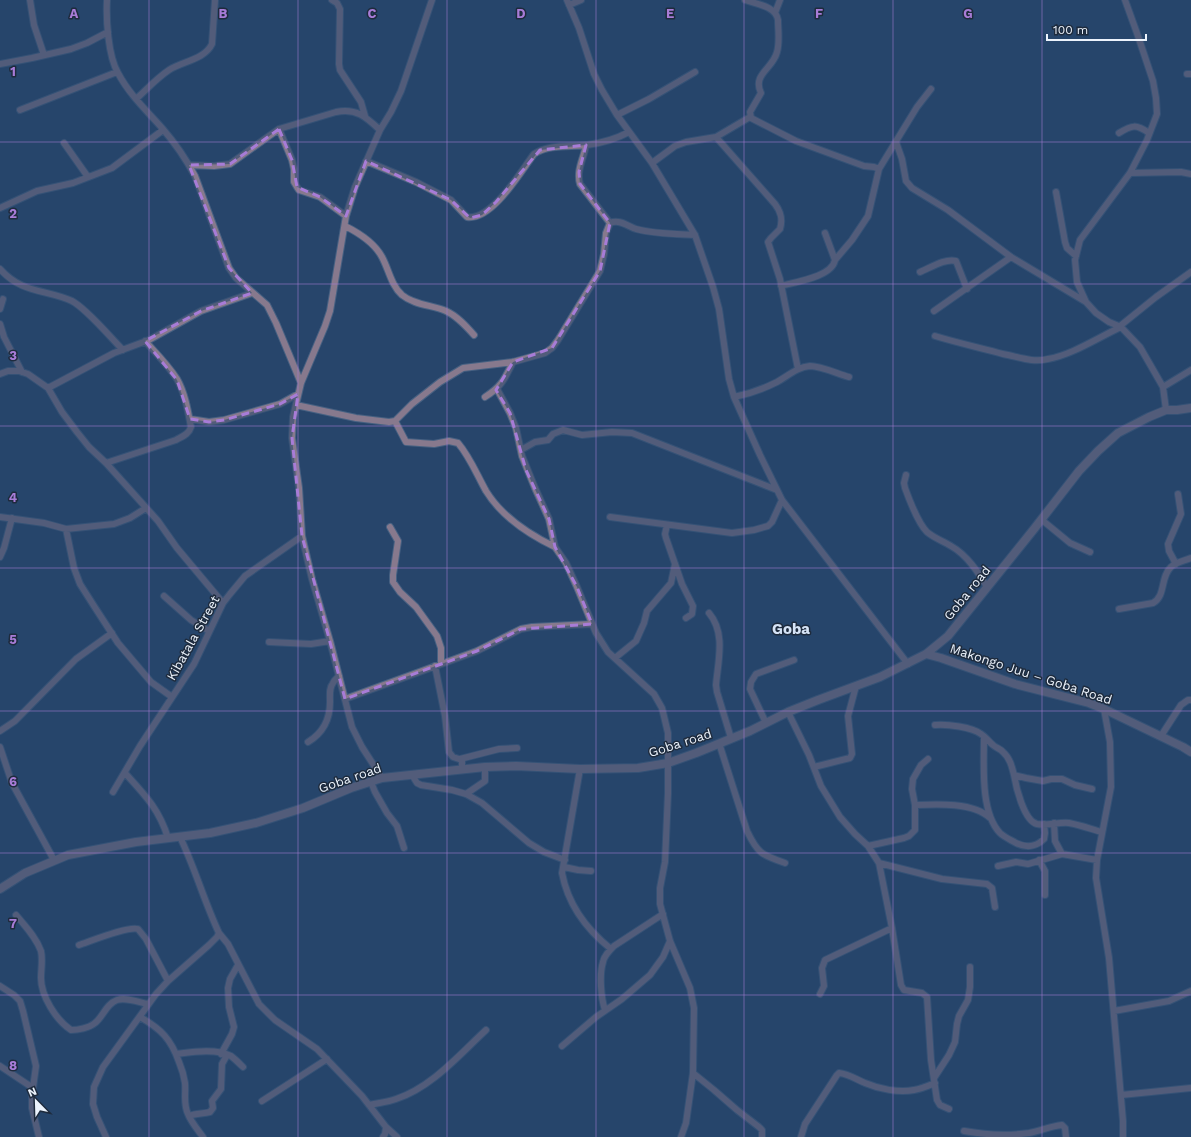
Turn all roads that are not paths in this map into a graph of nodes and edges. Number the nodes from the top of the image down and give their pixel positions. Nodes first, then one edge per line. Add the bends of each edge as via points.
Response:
1 (30, 0) edge
2 (109, 0) edge
3 (216, 0) edge
4 (332, 0) edge
5 (432, 0) edge
6 (581, 0) edge
7 (745, 0) edge
8 (780, 0) edge
9 (1125, 0) edge
10 (568, 3) edge
11 (775, 13) junction
12 (108, 32) junction
13 (44, 55) junction
14 (0, 64) edge
15 (117, 72) junction
16 (695, 72) dead end
17 (931, 89) dead end
18 (136, 99) junction
19 (20, 110) dead end
20 (616, 115) junction
21 (365, 116) junction
22 (750, 116) junction
23 (280, 129) junction
24 (163, 130) junction
25 (380, 130) junction
26 (629, 132) junction
27 (1119, 133) dead end
28 (1149, 133) junction
29 (716, 137) junction
30 (64, 142) dead end
31 (896, 142) junction
32 (586, 145) junction
33 (366, 161) junction
34 (652, 163) junction
35 (189, 165) junction
36 (879, 169) junction
37 (1130, 173) junction
38 (1191, 174) edge
39 (88, 177) junction
40 (1056, 192) dead end
41 (0, 208) edge
42 (346, 216) junction
43 (610, 223) junction
44 (345, 226) junction
45 (825, 233) dead end
46 (695, 235) junction
47 (1076, 256) junction
48 (1011, 258) junction
49 (834, 260) junction
50 (0, 269) edge
51 (920, 272) dead end
52 (1191, 272) edge
53 (781, 286) junction
54 (967, 289) junction
55 (252, 293) junction
56 (3, 299) dead end
57 (1086, 302) junction
58 (0, 309) edge
59 (934, 311) dead end
60 (0, 324) edge
61 (1120, 327) junction
62 (474, 334) dead end
63 (935, 336) dead end
64 (145, 342) junction
65 (123, 350) junction
66 (513, 362) junction
67 (798, 369) junction
68 (1191, 370) edge
69 (22, 372) junction
70 (0, 374) edge
71 (849, 377) dead end
72 (301, 383) junction
73 (1163, 387) junction
74 (48, 388) junction
75 (497, 390) junction
76 (298, 394) junction
77 (485, 396) dead end
78 (734, 397) junction
79 (296, 405) junction
80 (1191, 408) edge
81 (1166, 410) junction
82 (190, 419) junction
83 (395, 421) junction
84 (521, 450) junction
85 (106, 462) junction
86 (906, 475) dead end
87 (777, 490) junction
88 (1178, 494) dead end
89 (782, 500) junction
90 (146, 508) junction
91 (0, 517) edge
92 (610, 517) dead end
93 (12, 518) junction
94 (1042, 520) junction
95 (667, 525) junction
96 (390, 528) dead end
97 (66, 529) junction
98 (302, 536) junction
99 (555, 547) junction
100 (1090, 552) dead end
101 (0, 557) edge
102 (1191, 558) edge
103 (675, 564) junction
104 (1176, 564) junction
105 (987, 588) junction
106 (164, 596) dead end
107 (223, 603) junction
108 (1119, 609) dead end
109 (709, 613) dead end
110 (686, 618) dead end
111 (592, 624) junction
112 (209, 631) junction
113 (112, 632) junction
114 (330, 641) junction
115 (269, 642) dead end
116 (926, 654) junction
117 (615, 658) junction
118 (794, 660) dead end
119 (908, 664) junction
120 (438, 665) junction
121 (339, 676) junction
122 (856, 686) junction
123 (172, 697) junction
124 (346, 699) junction
125 (1191, 700) edge
126 (1104, 709) junction
127 (788, 712) junction
128 (766, 723) junction
129 (935, 725) dead end
130 (0, 731) edge
131 (1161, 736) junction
132 (984, 737) junction
133 (731, 738) junction
134 (308, 742) dead end
135 (719, 743) junction
136 (0, 747) edge
137 (517, 748) dead end
138 (1191, 752) edge
139 (460, 759) junction
140 (928, 759) dead end
141 (668, 763) junction
142 (485, 767) junction
143 (814, 767) junction
144 (462, 769) junction
145 (580, 769) junction
146 (125, 773) junction
147 (412, 775) junction
148 (1014, 775) junction
149 (382, 778) junction
150 (370, 782) junction
151 (1092, 789) dead end
152 (113, 792) dead end
153 (466, 794) junction
154 (915, 805) junction
155 (991, 819) junction
156 (1054, 823) junction
157 (1044, 824) junction
158 (1102, 832) junction
159 (180, 837) junction
160 (168, 838) junction
161 (868, 846) junction
162 (404, 848) dead end
163 (1062, 854) junction
164 (54, 860) junction
165 (565, 860) junction
166 (1039, 860) junction
167 (1097, 860) junction
168 (786, 863) dead end
169 (879, 864) junction
170 (998, 866) dead end
171 (564, 867) junction
172 (591, 871) dead end
173 (0, 888) edge
174 (1045, 894) dead end
175 (995, 907) dead end
176 (663, 914) junction
177 (16, 916) dead end
178 (892, 928) junction
179 (219, 933) junction
180 (670, 940) junction
181 (79, 945) dead end
182 (611, 949) junction
183 (238, 965) junction
184 (970, 967) dead end
185 (168, 981) junction
186 (0, 986) edge
187 (1191, 991) edge
188 (820, 994) dead end
189 (148, 1004) junction
190 (605, 1010) junction
191 (1114, 1011) junction
192 (140, 1017) junction
193 (486, 1030) dead end
194 (562, 1046) dead end
195 (176, 1054) junction
196 (224, 1054) junction
197 (327, 1059) junction
198 (0, 1066) edge
199 (243, 1067) dead end
200 (693, 1073) junction
201 (934, 1080) junction
202 (33, 1088) junction
203 (1191, 1088) edge
204 (1121, 1095) junction
205 (262, 1101) dead end
206 (369, 1105) junction
207 (949, 1108) dead end
208 (189, 1116) junction
209 (386, 1127) junction
210 (964, 1131) dead end
211 (39, 1137) edge
212 (106, 1137) edge
213 (203, 1137) edge
214 (383, 1137) edge
215 (397, 1137) edge
216 (681, 1137) edge
217 (762, 1137) edge
218 (801, 1137) edge
219 (1066, 1137) edge
220 (1123, 1137) edge

1 - 13 street via 34,25
2 - 12 street
3 - 18 street via 209,49 204,54 170,69
4 - 21 street via 340,9 340,70 361,102
5 - 25 street via 401,91
6 - 10 street
7 - 11 street via 771,9
8 - 11 street
9 - 28 street via 1156,98 1157,114
10 - 20 street via 594,74
11 - 22 street via 778,16 777,52 758,82 761,96
12 - 13 street via 71,49
12 - 15 street
13 - 14 street
15 - 18 street
15 - 19 street
16 - 20 street
17 - 31 street
18 - 24 street
20 - 26 street
21 - 23 street via 345,110
21 - 25 street
22 - 29 street
22 - 36 street via 753,120 796,141
23 - 35 street via 230,164
23 - 42 street via 292,160 294,182 299,190 320,197
24 - 35 street
24 - 39 street via 112,168
25 - 33 street
26 - 32 street via 618,138
26 - 34 street
27 - 28 street via 1134,126 1139,126
28 - 37 street
29 - 34 street via 675,146
29 - 53 street via 780,212 780,229 768,242
30 - 39 street
31 - 36 street
31 - 48 street via 909,185 954,214
32 - 33 street via 540,150 496,202 482,215 470,218 451,200
32 - 43 street via 579,172 580,184
33 - 42 street
34 - 46 street
35 - 55 street via 229,268
36 - 49 street via 868,216 852,240
37 - 38 street
37 - 47 street via 1080,240
39 - 41 street via 37,191
40 - 47 street via 1065,242 1067,248
42 - 44 street
43 - 46 street via 620,222 653,232
43 - 66 street via 600,271 558,340 545,353
44 - 62 street via 359,233 374,246 397,290 404,297 452,314
44 - 72 street via 330,311
45 - 49 street
46 - 78 street via 713,287
47 - 57 street via 1077,282
48 - 54 street
48 - 57 street
49 - 53 street via 831,268 815,277
50 - 65 street via 21,286 72,301
51 - 54 street via 942,263 956,261
52 - 61 street
53 - 67 street
54 - 59 street
55 - 64 street via 201,311
55 - 72 street via 266,305 276,323
56 - 58 street
57 - 61 street via 1096,313
60 - 69 street
61 - 63 street via 1066,354 1046,360 1026,360
61 - 73 street via 1140,347
64 - 65 street
64 - 82 street via 178,380
65 - 74 street
66 - 75 street
66 - 83 street via 463,368 440,382
67 - 71 street via 818,367
67 - 78 street via 760,390
68 - 73 street
69 - 70 street via 8,371
69 - 74 street
72 - 76 street
73 - 81 street
74 - 85 street via 77,432
75 - 77 street
75 - 84 street via 514,423
76 - 79 street
76 - 82 street via 280,404 224,420 209,422
78 - 87 street
79 - 83 street via 356,418
79 - 98 street via 292,438
80 - 81 street, Goba road
81 - 94 street, Goba road via 1118,433 1079,471
82 - 85 street via 191,427 186,435
83 - 99 street via 406,442 458,443 493,502 518,525
84 - 87 street via 535,442 548,440 563,430 582,435 632,433
84 - 99 street via 526,470 549,519
85 - 90 street
86 - 105 street via 905,488 924,528 966,558
87 - 89 street
88 - 104 street via 1181,514 1168,544
89 - 95 street via 772,522 762,528 732,533
89 - 119 street
90 - 97 street via 114,524
90 - 107 street
91 - 93 street
92 - 95 street
93 - 97 street
93 - 101 street
94 - 100 street via 1070,543
94 - 105 street, Goba road
95 - 103 street via 665,534
96 - 120 street via 398,541 393,582 416,607 437,636 441,648
97 - 113 street via 80,584
98 - 107 street, Kibatala Street via 245,576
98 - 114 street
99 - 111 street via 566,563
102 - 104 street
103 - 110 street via 693,606 692,614
103 - 117 street via 671,583 649,607 636,642
104 - 108 street via 1170,568 1163,580 1158,600
105 - 116 street, Goba road via 948,636
106 - 112 street via 191,620
107 - 112 street, Kibatala Street
109 - 133 street via 718,626 720,636 716,685
111 - 117 street via 601,642
111 - 120 street via 521,629 477,651
112 - 123 street, Kibatala Street via 194,664
113 - 123 street via 118,643 151,682
113 - 130 street via 76,659 15,722
114 - 115 street via 311,644
114 - 121 street
116 - 119 street, Goba road
116 - 126 street, Makongo Juu – Goba Road via 1015,684
117 - 141 street via 659,701 668,733
118 - 128 street via 756,674 751,682 750,689
119 - 122 street, Goba road
120 - 124 street
120 - 139 street via 449,752 453,757
121 - 124 street
121 - 134 street via 330,689 329,716 321,731
122 - 127 street, Goba road
122 - 143 street via 848,716 852,754 850,758
123 - 146 street, Kibatala Street
124 - 149 street via 352,727
125 - 131 street via 1181,704
126 - 131 street, Makongo Juu – Goba Road
126 - 158 street via 1110,742 1111,787
127 - 128 street, Goba road
127 - 143 street
128 - 133 street, Goba road
129 - 132 street via 962,727 976,731
131 - 138 street, Makongo Juu – Goba Road
132 - 148 street via 1010,760
132 - 155 street via 985,795
133 - 135 street, Goba road
135 - 141 street, Goba road
135 - 168 street via 752,842 760,853
136 - 164 street via 12,783
137 - 139 street via 499,749
139 - 144 street via 463,762
140 - 154 street via 913,779
141 - 145 street, Goba road via 638,768
141 - 176 street via 665,862 660,888
142 - 144 street, Goba road
142 - 145 street, Goba road
142 - 153 street via 485,781
143 - 161 street via 821,786 840,817
144 - 147 street, Goba road
145 - 165 street
146 - 152 street, Kibatala Street
146 - 160 street via 152,804 163,822
147 - 149 street, Goba road
147 - 153 street via 421,785
148 - 151 street via 1043,781 1062,779 1075,786
148 - 157 street via 1026,815 1031,822
149 - 150 street, Goba road
150 - 159 street, Goba road via 256,823
150 - 162 street via 397,826
153 - 165 street via 482,803 532,845
154 - 155 street via 960,806 986,813
154 - 161 street via 913,833 904,838
155 - 157 street via 1000,834 1029,847 1040,844 1044,839
156 - 157 street
156 - 158 street via 1069,823
156 - 163 street via 1055,841
158 - 167 street
159 - 160 street, Goba road
159 - 179 street
160 - 164 street, Goba road via 84,851
161 - 169 street
163 - 166 street
163 - 167 street
164 - 173 street, Goba road via 24,873
165 - 171 street
166 - 170 street via 1028,864 1016,862
166 - 174 street via 1045,871
167 - 191 street via 1097,890 1109,958
169 - 175 street via 942,879 988,884 992,888
169 - 178 street
171 - 172 street
171 - 182 street via 564,880 578,914 591,931
176 - 180 street
176 - 182 street
177 - 189 street via 33,936 42,954 41,979 47,1001 63,1025 70,1030 95,1023 112,1002 117,1000
178 - 188 street via 825,960 822,968 824,986
178 - 201 street via 904,990 922,993 927,997
179 - 183 street via 228,944
179 - 185 street
180 - 190 street via 663,957 650,975
180 - 200 street via 690,988 694,1008
181 - 185 street via 126,930 138,929
182 - 190 street via 603,961 601,994
183 - 196 street via 228,988 234,1027
183 - 197 street via 264,1010
184 - 201 street via 968,1000 958,1020 955,1042
185 - 189 street
186 - 202 street via 20,1001 36,1066
187 - 191 street via 1169,1001
189 - 192 street
190 - 194 street
191 - 204 street
192 - 195 street via 163,1033
192 - 212 street via 108,1059 94,1087 93,1104
193 - 206 street via 448,1067 411,1092 397,1099
195 - 196 street
195 - 208 street via 183,1072 185,1102
196 - 199 street
196 - 208 street via 221,1089 212,1101 213,1108 210,1112
197 - 205 street
197 - 206 street
198 - 202 street
200 - 216 street via 686,1123
200 - 217 street via 759,1127 762,1130
201 - 207 street via 937,1100 940,1105
201 - 218 street via 914,1091 905,1091 867,1084 839,1073 805,1124
202 - 211 street via 32,1108
203 - 204 street
204 - 220 street
206 - 209 street
208 - 213 street
209 - 214 street
209 - 215 street
210 - 219 street via 1006,1135 1030,1133 1062,1125

